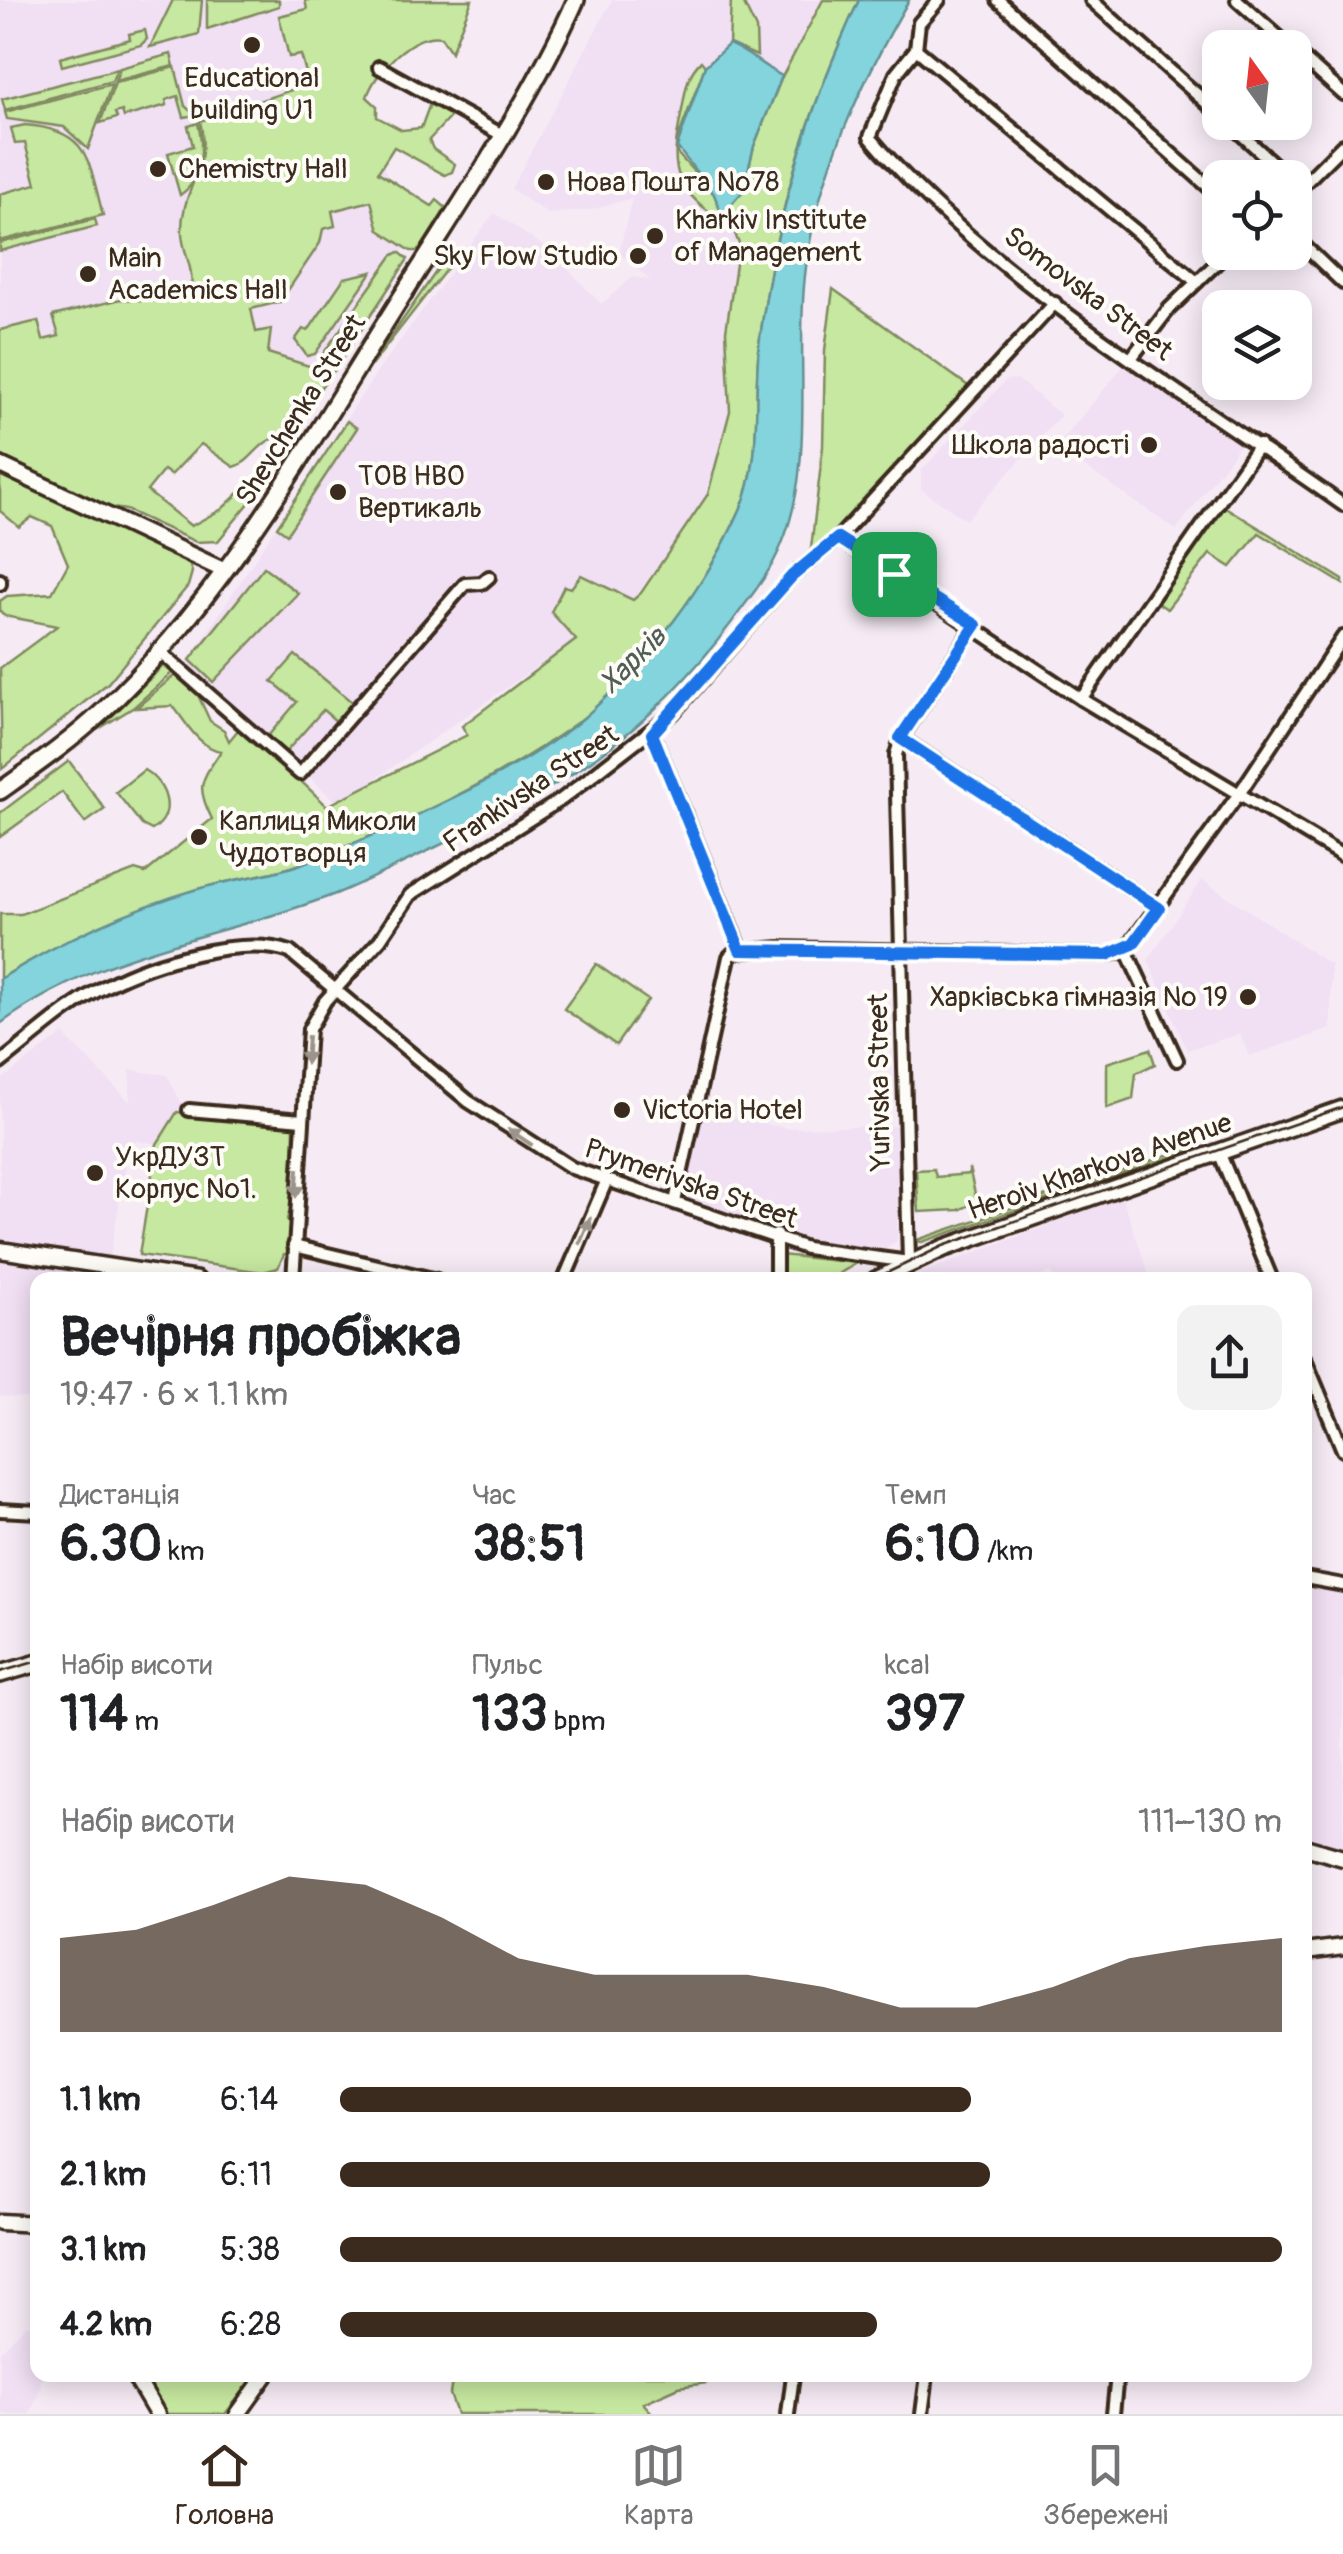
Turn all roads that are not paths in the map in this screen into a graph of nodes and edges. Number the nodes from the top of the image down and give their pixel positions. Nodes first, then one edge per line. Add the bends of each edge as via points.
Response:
1 (576, 0) edge
2 (939, 0) edge
3 (998, 0) edge
4 (1091, 0) edge
5 (1238, 0) edge
6 (1272, 30) edge
7 (916, 49) junction
8 (1312, 66) edge
9 (379, 67) dead end
10 (1343, 94) edge
11 (1202, 100) edge
12 (504, 136) junction
13 (1247, 140) edge
14 (1343, 144) edge
15 (1268, 160) edge
16 (1312, 170) edge
17 (1202, 181) edge
18 (1312, 254) edge
19 (1210, 270) edge
20 (1198, 282) junction
21 (1343, 283) edge
22 (1055, 303) junction
23 (1132, 358) junction
24 (1260, 446) junction
25 (0, 465) edge
26 (1343, 505) edge
27 (838, 538) junction
28 (223, 570) junction
29 (489, 576) dead end
30 (976, 625) junction
31 (1343, 637) edge
32 (158, 650) junction
33 (1081, 699) junction
34 (652, 734) junction
35 (900, 738) junction
36 (0, 791) edge
37 (1241, 791) junction
38 (1343, 856) edge
39 (1159, 908) junction
40 (740, 950) junction
41 (1126, 950) junction
42 (900, 952) junction
43 (338, 990) junction
44 (1177, 1060) dead end
45 (0, 1063) edge
46 (1343, 1109) edge
47 (189, 1110) dead end
48 (302, 1120) junction
49 (1220, 1156) junction
50 (606, 1182) junction
51 (675, 1202) junction
52 (776, 1235) junction
53 (294, 1246) junction
54 (0, 1250) edge
55 (909, 1262) junction
56 (105, 1272) edge
57 (293, 1272) edge
58 (404, 1272) edge
59 (567, 1272) edge
60 (776, 1272) edge
61 (891, 1272) edge
62 (1269, 1272) edge
63 (1312, 1376) edge
64 (1343, 1450) edge
65 (0, 1510) edge
66 (30, 1512) edge
67 (1312, 1579) edge
68 (1343, 1585) edge
69 (30, 1665) edge
70 (0, 1674) edge
71 (1312, 1849) edge
72 (1343, 1858) edge
73 (1343, 1947) edge
74 (1312, 1951) edge
75 (0, 2222) edge
76 (30, 2224) edge
77 (138, 2382) edge
78 (261, 2382) edge
79 (792, 2382) edge
80 (926, 2382) edge
81 (1116, 2382) edge
82 (156, 2414) edge
83 (238, 2414) edge
84 (788, 2414) edge
85 (922, 2414) edge
86 (1113, 2414) edge

1 - 12 main road, Shevchenka Street
2 - 7 street via 919,23
3 - 17 street
4 - 11 street
5 - 6 street
7 - 20 street
7 - 22 street, Somovska Street via 896,74 870,138 905,178
8 - 10 street
9 - 12 street
12 - 28 main road, Shevchenka Street via 292,476
13 - 15 street
14 - 16 street
18 - 21 street
19 - 20 street
20 - 23 street
22 - 23 street, Somovska Street
22 - 27 street, Frankivska Street
23 - 24 street, Somovska Street
24 - 26 street, Somovska Street
24 - 33 street
25 - 28 street
27 - 30 street
27 - 34 street, Frankivska Street via 792,576
28 - 32 main road, Shevchenka Street
29 - 32 street via 466,584 300,774
30 - 33 street
30 - 35 street
31 - 37 street
32 - 36 main road, Shevchenka Street via 101,712
33 - 37 street
34 - 40 street
34 - 43 street, Frankivska Street via 410,895
35 - 39 street
35 - 42 street, Yurivska Street
37 - 38 street
37 - 39 street
39 - 41 street
40 - 42 street
40 - 51 street via 729,957
41 - 42 street
41 - 44 street
42 - 55 street, Yurivska Street
43 - 45 street, Prymerivska Street via 290,952 266,943 212,952 105,986
43 -> 48 street, Frankivska Street via 309,1029
50 -> 43 street, Prymerivska Street via 534,1146 468,1101
46 - 49 main road, Heroiv Kharkova Avenue
47 - 48 street
48 -> 53 street, Frankivska Street
49 - 55 main road, Heroiv Kharkova Avenue
49 - 62 street
50 - 51 street, Prymerivska Street
59 -> 50 street
51 - 52 street, Prymerivska Street
52 - 55 street, Prymerivska Street via 826,1253
52 - 60 street
53 - 57 street, Frankivska Street
53 - 58 street
54 - 56 street
55 - 61 main road, Heroiv Kharkova Avenue
63 - 64 street
65 - 66 street
67 - 68 street
69 - 70 main road
71 - 72 street
73 - 74 street
75 - 76 street
77 - 82 street
78 - 83 street
79 - 84 street
80 - 85 street
81 - 86 street

